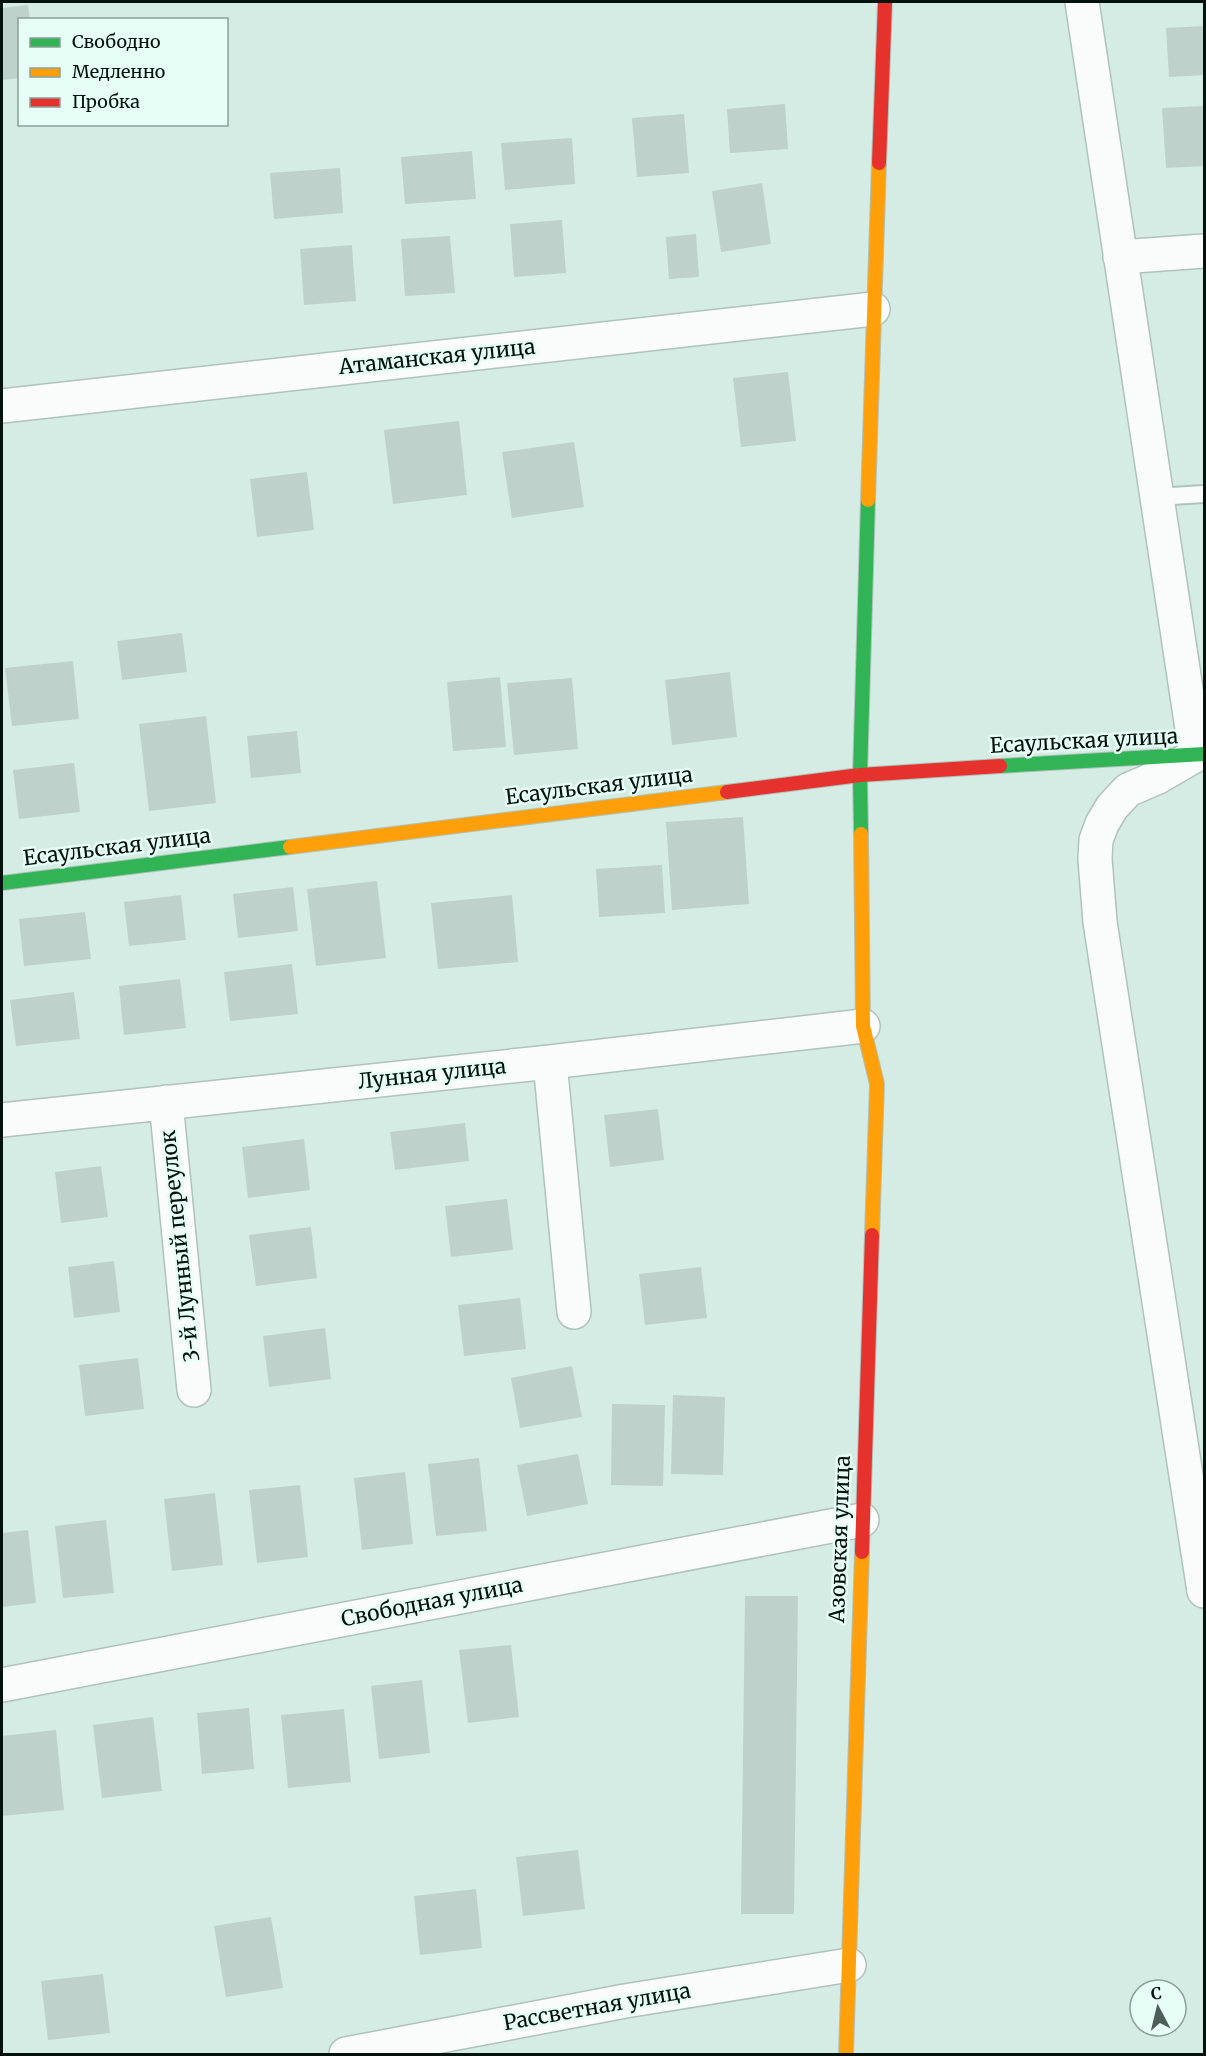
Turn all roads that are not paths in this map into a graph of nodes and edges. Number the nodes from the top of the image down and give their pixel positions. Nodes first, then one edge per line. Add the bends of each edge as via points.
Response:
1 (885, 2) edge
2 (1082, 2) edge
3 (1204, 251) edge
4 (1120, 257) junction
5 (873, 309) junction
6 (2, 405) edge
7 (1204, 494) edge
8 (1156, 496) junction
9 (1200, 755) edge
10 (860, 775) junction
11 (2, 883) edge
12 (863, 1026) junction
13 (550, 1062) junction
14 (166, 1102) junction
15 (2, 1120) edge
16 (574, 1312) dead end
17 (194, 1390) dead end
18 (862, 1520) junction
19 (1204, 1591) edge
20 (2, 1685) edge
21 (849, 1965) junction
22 (346, 2055) edge
23 (846, 2055) edge

1 - 5 street, Азовская улица
2 - 4 street
3 - 4 street
4 - 8 street
5 - 6 street, Атаманская улица
5 - 10 street, Азовская улица
7 - 8 lane
8 - 9 street
9 - 10 street, Есаульская улица
9 - 19 street via 1128,790 1102,824 1095,860 1100,922
10 - 11 street, Есаульская улица
10 - 12 street, Азовская улица
12 - 13 street, Лунная улица
12 - 18 street, Азовская улица via 877,1084
13 - 14 street, Лунная улица
13 - 16 street
14 - 15 street, Лунная улица
14 - 17 street, 3-й Лунный переулок
18 - 20 street, Свободная улица
18 - 21 street, Азовская улица
21 - 22 street, Рассветная улица via 625,2001
21 - 23 street, Азовская улица

